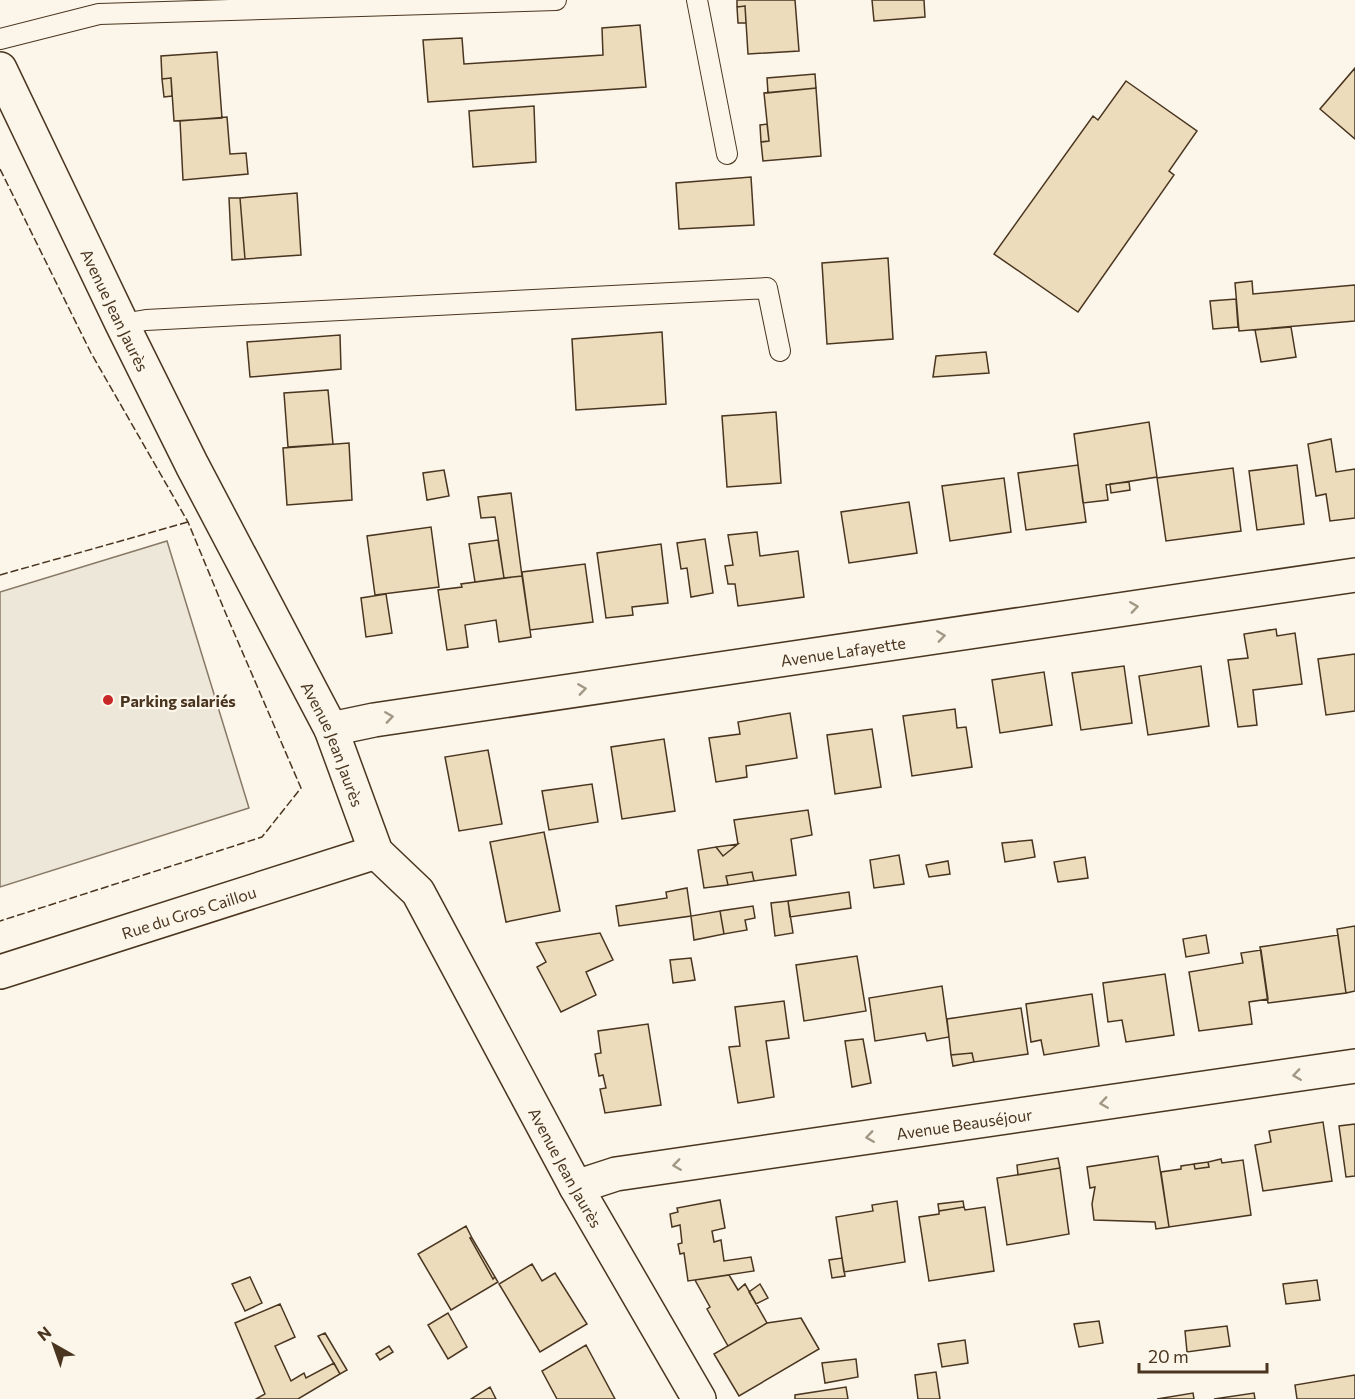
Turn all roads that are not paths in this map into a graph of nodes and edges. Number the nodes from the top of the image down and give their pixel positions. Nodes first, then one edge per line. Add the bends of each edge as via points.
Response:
1 (556, 0) edge
2 (698, 0) edge
3 (0, 39) edge
4 (0, 69) edge
5 (727, 154) dead end
6 (122, 324) junction
7 (780, 351) dead end
8 (1355, 575) edge
9 (331, 729) junction
10 (376, 852) junction
11 (0, 972) edge
12 (1355, 1066) edge
13 (576, 1187) junction
14 (699, 1399) edge

1 - 3 lane via 99,14
2 - 5 lane
4 - 6 street, Avenue Jean Jaurès
6 - 7 lane via 767,288
6 - 9 street, Avenue Jean Jaurès
9 -> 8 street, Avenue Lafayette
9 - 10 street, Avenue Jean Jaurès
10 - 11 street, Rue du Gros Caillou
10 - 13 street, Avenue Jean Jaurès via 418,892
12 -> 13 street, Avenue Beauséjour via 616,1174
13 - 14 street, Avenue Jean Jaurès

